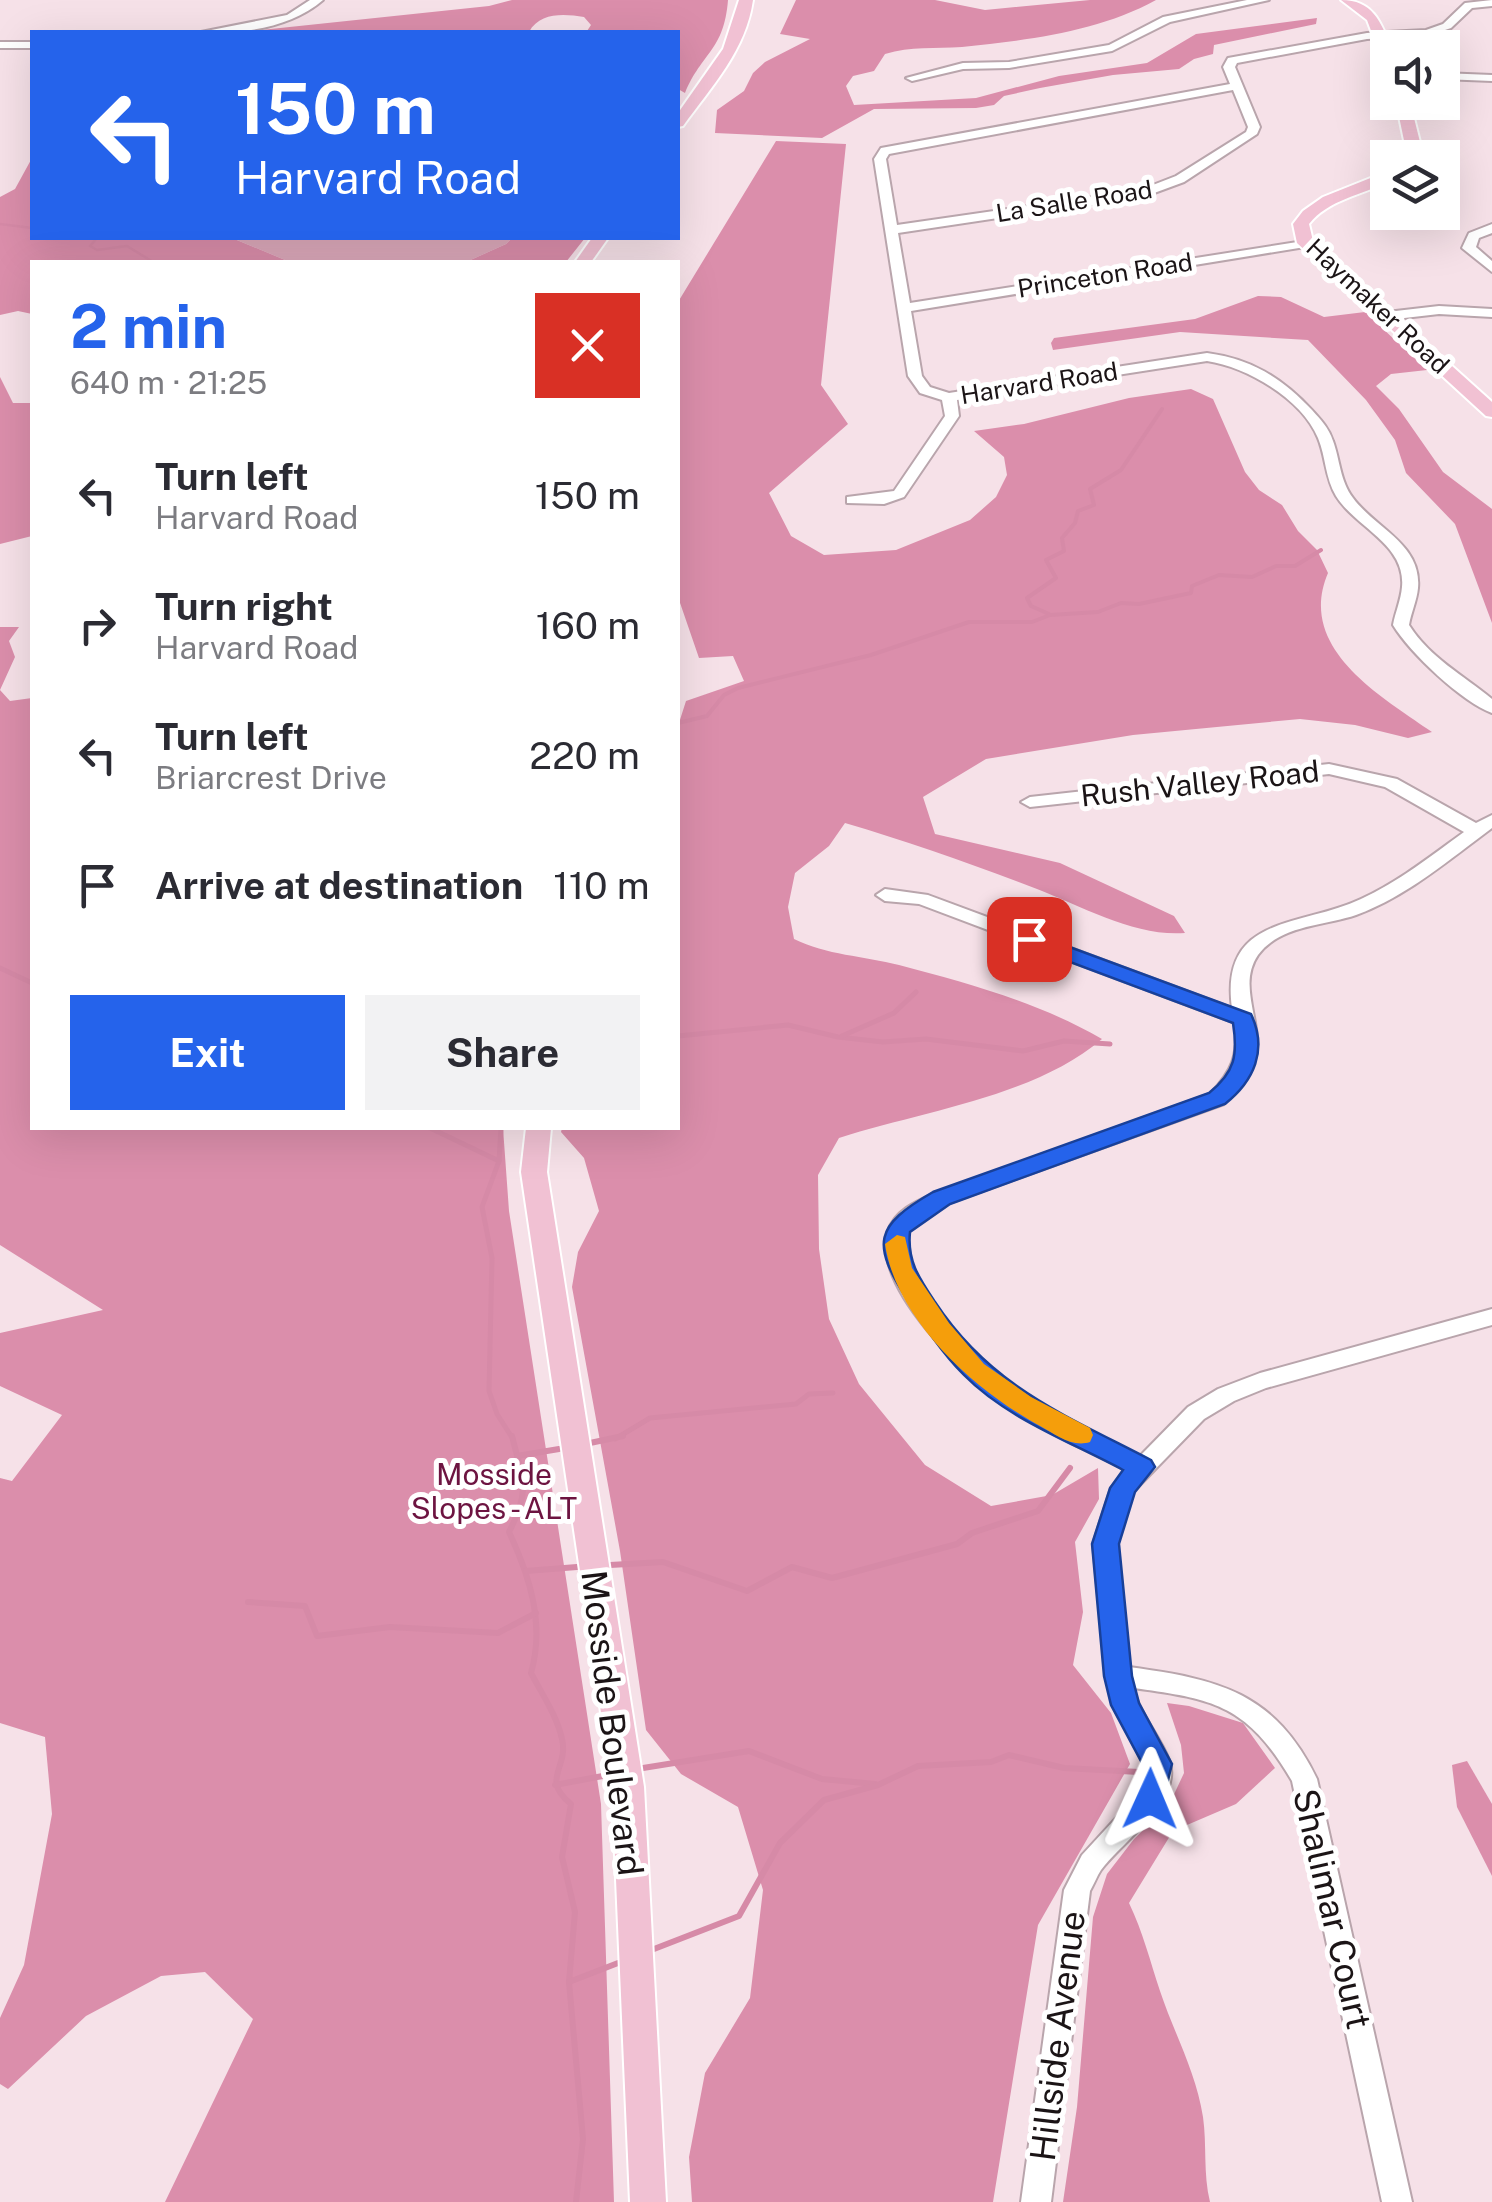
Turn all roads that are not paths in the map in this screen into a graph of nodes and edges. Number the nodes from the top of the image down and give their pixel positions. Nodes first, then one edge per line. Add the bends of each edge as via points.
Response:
1 (318, 0) edge
2 (746, 0) edge
3 (1264, 0) edge
4 (1348, 0) edge
5 (1492, 4) edge
6 (219, 30) edge
7 (1378, 30) edge
8 (1441, 30) edge
9 (1370, 37) edge
10 (0, 40) edge
11 (30, 45) edge
12 (1460, 77) edge
13 (912, 78) dead end
14 (1492, 78) edge
15 (1237, 86) junction
16 (680, 120) edge
17 (1370, 184) edge
18 (1492, 228) edge
19 (891, 230) junction
20 (1305, 243) junction
21 (1492, 268) edge
22 (904, 308) junction
23 (1492, 313) edge
24 (1388, 316) junction
25 (949, 397) junction
26 (1492, 412) edge
27 (852, 500) dead end
28 (1492, 708) edge
29 (1030, 802) dead end
30 (1484, 826) edge
31 (885, 896) dead end
32 (1244, 1019) junction
33 (538, 1130) edge
34 (1492, 1317) edge
35 (1142, 1467) junction
36 (1118, 1676) junction
37 (648, 2202) edge
38 (1036, 2202) edge
39 (1397, 2202) edge

1 - 6 street via 290,18
2 - 16 main road via 737,38
3 - 13 street via 1167,19 1112,48
4 - 7 main road
5 - 8 street via 1469,5
9 - 15 street via 1232,60
10 - 11 street
12 - 14 street
15 - 19 street, La Salle Road via 1251,134 1162,187
15 - 19 street, Harvard Road via 890,148 880,159
17 - 20 main road, Haymaker Road via 1306,215
18 - 21 street via 1474,236 1469,248
19 - 22 street, Harvard Road
20 - 22 street, Princeton Road
20 - 24 main road, Haymaker Road
22 - 25 street, Harvard Road via 918,384
23 - 24 street
24 - 26 main road, Haymaker Road
25 - 27 street via 952,416 898,494
25 - 28 street, Harvard Road via 1207,357 1261,369 1321,429 1338,487 1405,560 1411,584 1401,625 1411,644
29 - 30 street, Rush Valley Road via 1328,768 1391,783
30 - 32 street via 1362,907 1262,940 1241,974
31 - 32 street via 922,899
32 - 35 street via 1247,1062 1238,1082 1217,1099 942,1198 898,1230 900,1270 975,1370 1022,1404
33 - 37 main road, Mosside Boulevard via 534,1172 628,1787
34 - 35 street, Hillside Avenue via 1226,1394 1196,1413
35 - 36 street, Hillside Avenue via 1123,1488 1106,1544
36 - 38 street, Hillside Avenue via 1125,1705 1158,1764 1157,1778 1150,1799 1091,1863 1077,1890
36 - 39 street, Shalimar Court via 1230,1696 1255,1712 1304,1779

